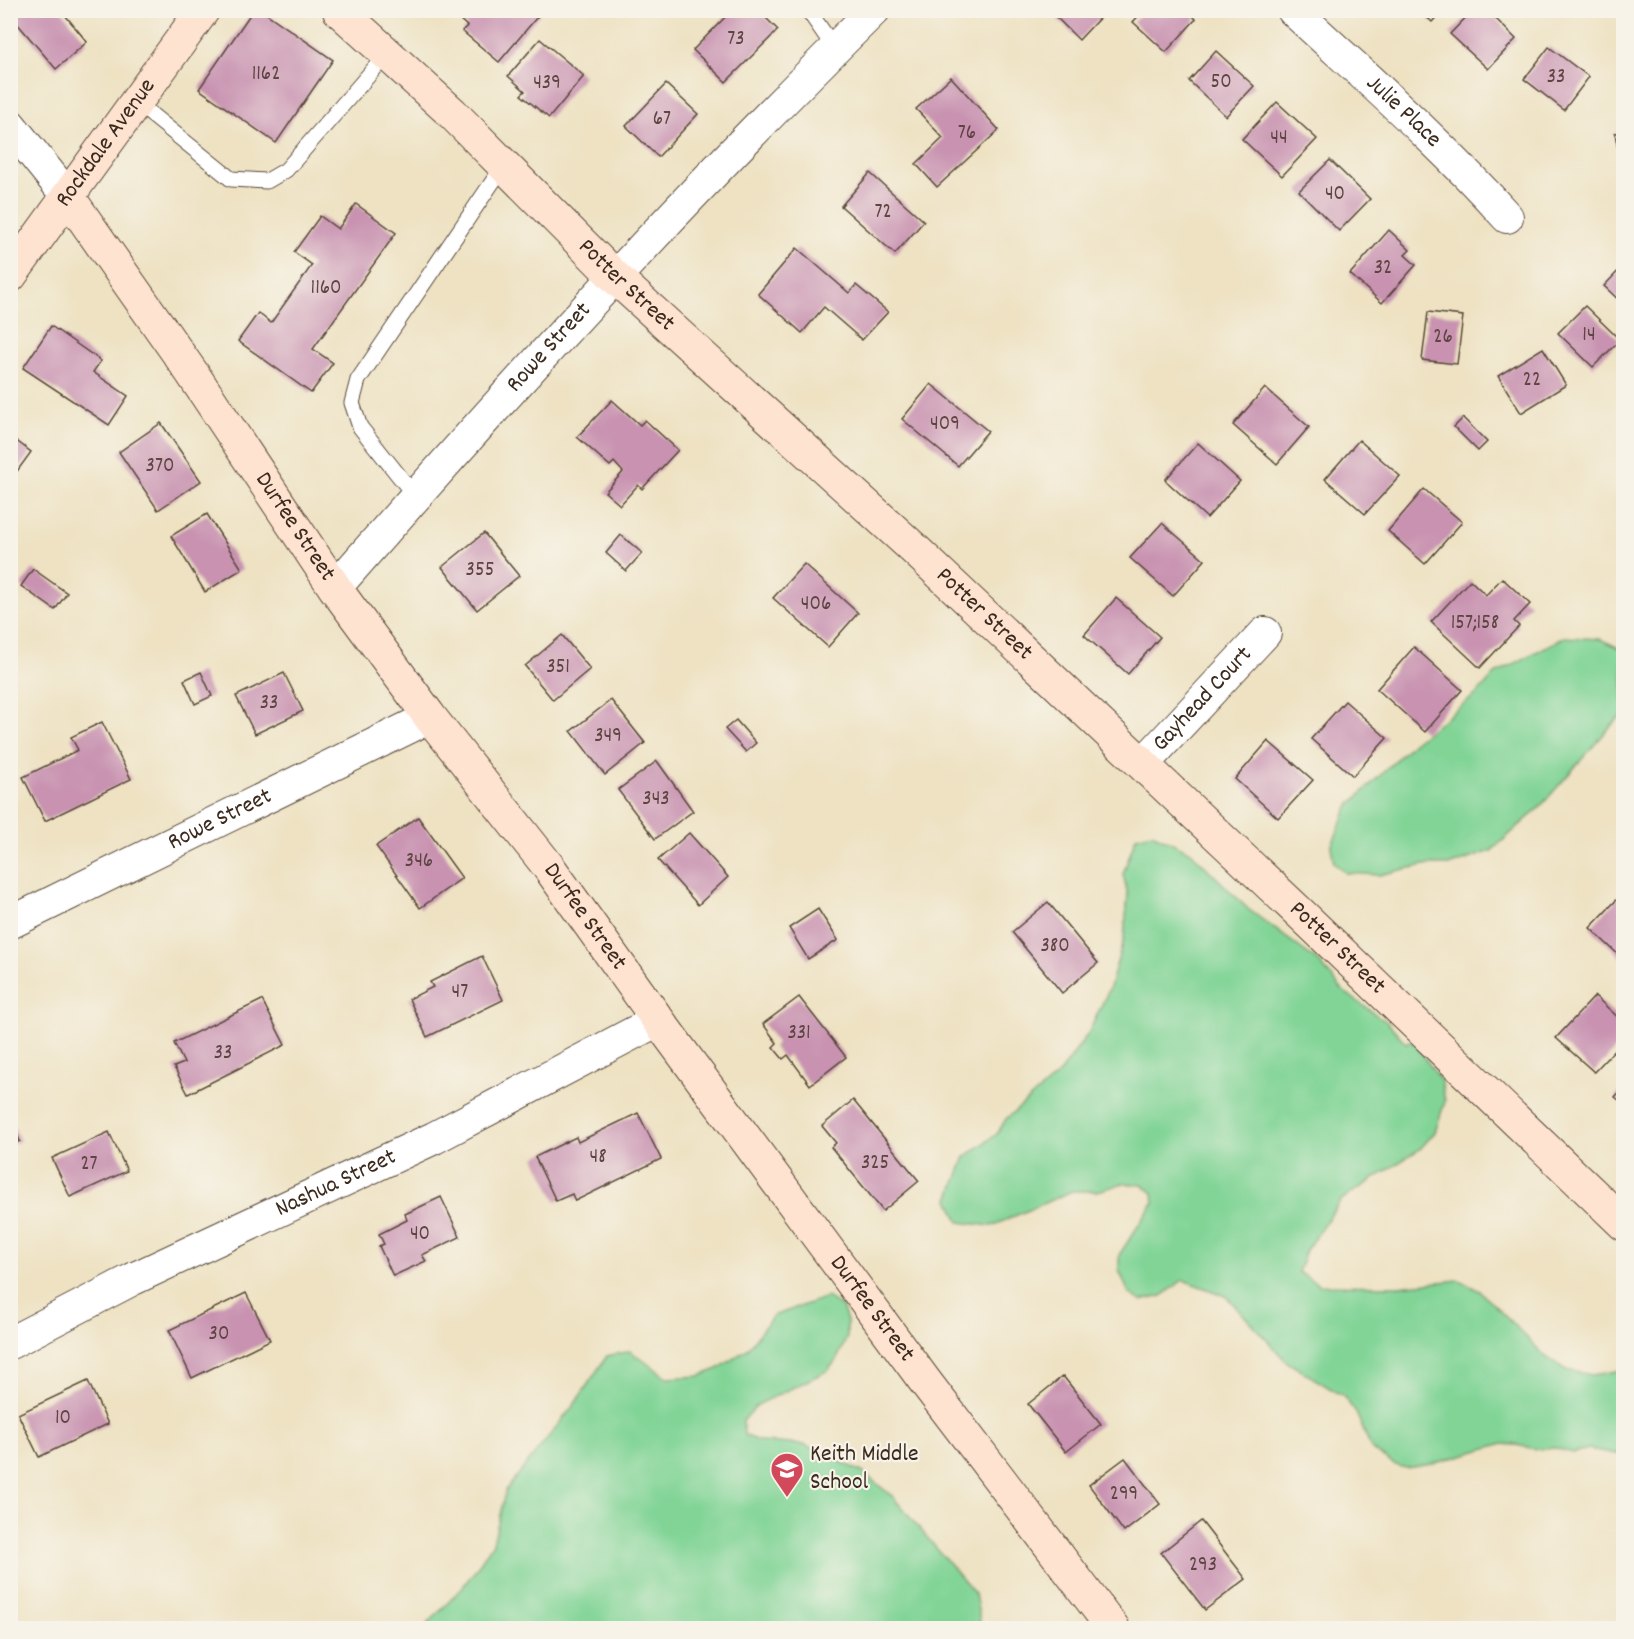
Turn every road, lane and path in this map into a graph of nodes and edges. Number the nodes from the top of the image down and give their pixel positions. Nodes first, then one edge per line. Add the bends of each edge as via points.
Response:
1 (203, 10) edge
2 (339, 10) edge
3 (808, 10) edge
4 (874, 10) edge
5 (1293, 10) edge
6 (835, 50) junction
7 (387, 54) junction
8 (137, 103) junction
9 (10, 125) edge
10 (504, 165) junction
11 (69, 198) junction
12 (1507, 218) dead end
13 (10, 276) edge
14 (616, 278) junction
15 (415, 496) junction
16 (335, 588) junction
17 (1265, 633) dead end
18 (429, 717) junction
19 (1143, 764) junction
20 (10, 923) edge
21 (658, 1020) junction
22 (1623, 1224) edge
23 (10, 1343) edge
24 (1113, 1629) edge

1 - 8 main road, Rockdale Avenue
2 - 7 main road, Potter Street
3 - 6 lane
4 - 6 street, Rowe Street
5 - 12 street, Julie Place via 1425,131
6 - 14 street, Rowe Street
7 - 8 lane via 286,170 267,181 231,179
7 - 10 main road, Potter Street
8 - 11 main road, Rockdale Avenue
9 - 11 street
10 - 14 main road, Potter Street
10 - 15 lane via 358,380 352,403 360,427
11 - 13 main road, Rockdale Avenue
11 - 16 main road, Durfee Street via 192,373
14 - 15 street, Rowe Street
14 - 19 main road, Potter Street via 910,545
15 - 16 street, Rowe Street
16 - 18 main road, Durfee Street
17 - 19 street, Gayhead Court
18 - 20 street, Rowe Street
18 - 21 main road, Durfee Street via 548,866
19 - 22 main road, Potter Street
21 - 23 street, Nashua Street via 434,1138 133,1279
21 - 24 main road, Durfee Street

